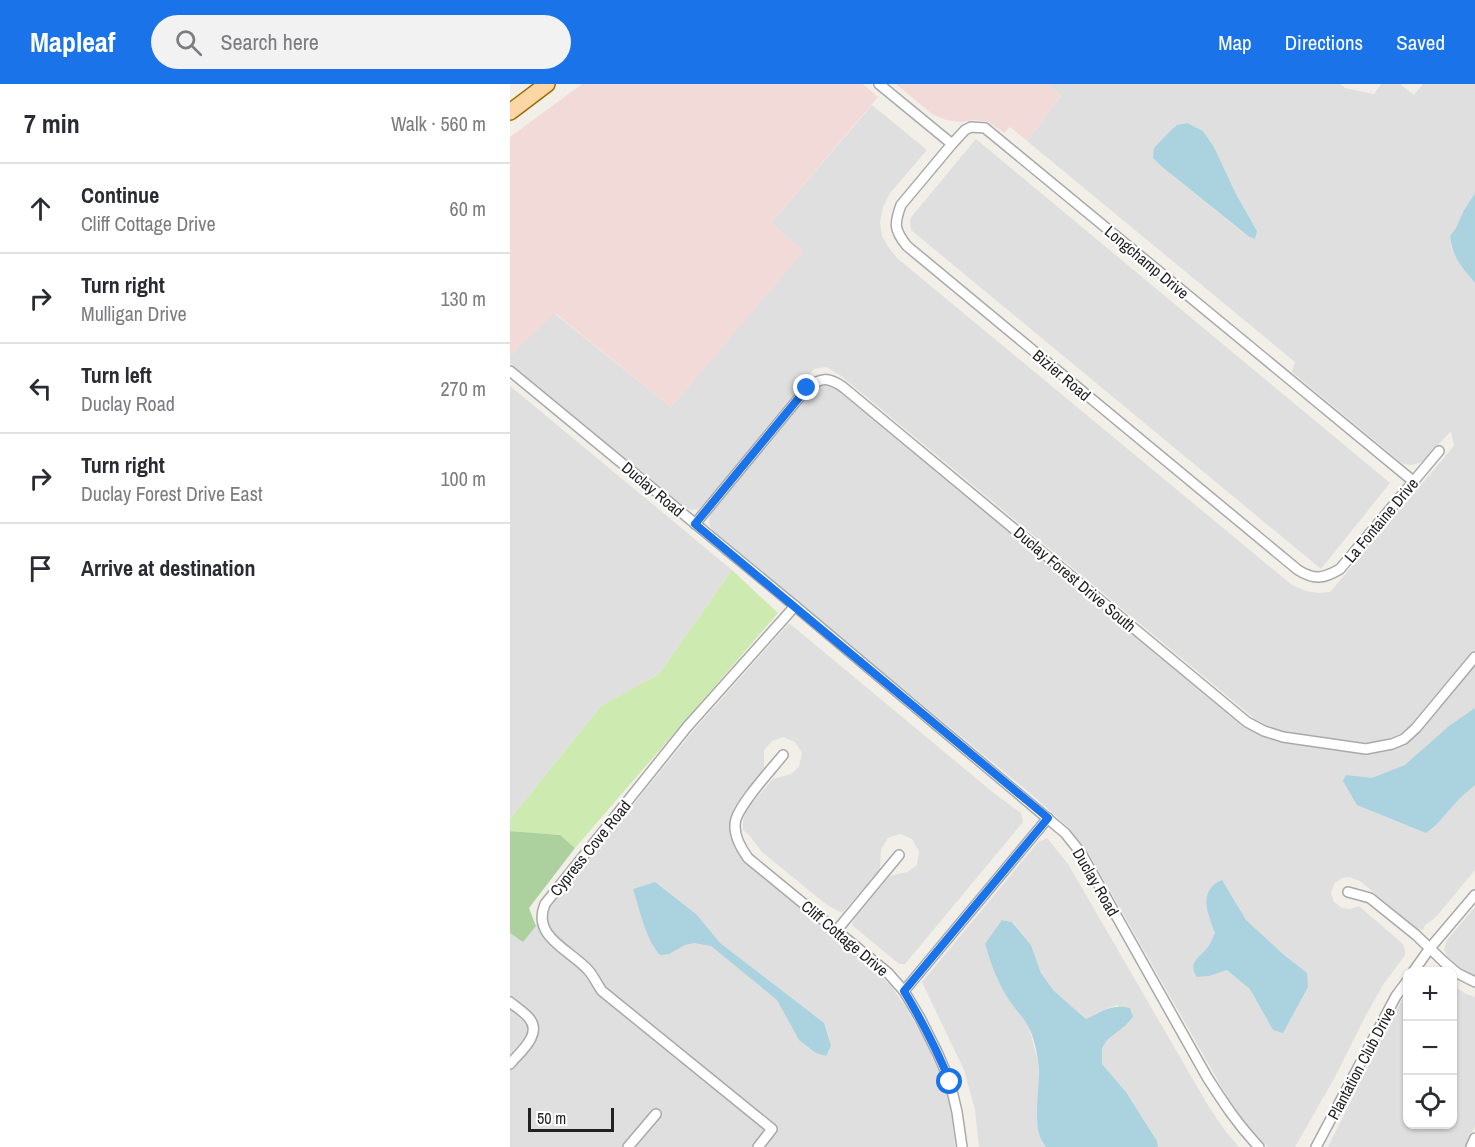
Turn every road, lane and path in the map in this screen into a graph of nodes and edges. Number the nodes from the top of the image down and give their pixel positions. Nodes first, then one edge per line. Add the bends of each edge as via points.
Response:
1 (547, 84) edge
2 (879, 84) edge
3 (530, 89) edge
4 (510, 112) edge
5 (952, 144) junction
6 (510, 371) edge
7 (1439, 451) dead end
8 (1413, 481) junction
9 (695, 524) junction
10 (1317, 577) joint
11 (795, 606) junction
12 (1475, 657) edge
13 (783, 754) dead end
14 (1048, 818) junction
15 (898, 855) dead end
16 (1348, 892) dead end
17 (1475, 895) edge
18 (837, 930) junction
19 (1430, 948) junction
20 (1417, 967) edge
21 (1475, 982) edge
22 (1403, 986) edge
23 (904, 991) junction
24 (510, 1002) edge
25 (510, 1064) edge
26 (656, 1114) dead end
27 (1475, 1138) edge
28 (628, 1147) edge
29 (758, 1147) edge
30 (962, 1147) edge
31 (1259, 1147) edge
32 (1316, 1147) edge
33 (1471, 1147) edge

1 - 3 main road
2 - 5 street
3 - 4 main road
5 - 8 street, Longchamp Drive via 971,127 991,132
5 - 10 street, Bizier Road via 897,215 895,226 907,246 1298,570
6 - 9 street, Duclay Road
7 - 8 street, La Fontaine Drive
8 - 10 street, La Fontaine Drive via 1340,569 1327,577
9 - 11 street, Duclay Road
9 - 12 street, Duclay Forest Drive South via 807,388 824,379 843,387 1247,722 1264,731 1366,749 1392,744 1416,728
11 - 14 street, Duclay Road
11 - 29 street, Cypress Cove Road via 687,727 545,904 541,921 550,937 589,970 602,991 772,1130
13 - 18 street, Cliff Cottage Drive via 735,820 735,834 747,858
14 - 23 street
14 - 31 street, Duclay Road via 1081,853 1207,1077 1242,1130
15 - 18 street
16 - 19 street via 1370,898
17 - 19 street
18 - 23 street, Cliff Cottage Drive
19 - 20 street
19 - 21 street via 1457,973
22 - 32 street, Plantation Club Drive
23 - 30 street, Cliff Cottage Drive via 950,1082
24 - 25 street via 531,1019 534,1029 531,1039
26 - 28 street
27 - 33 street

